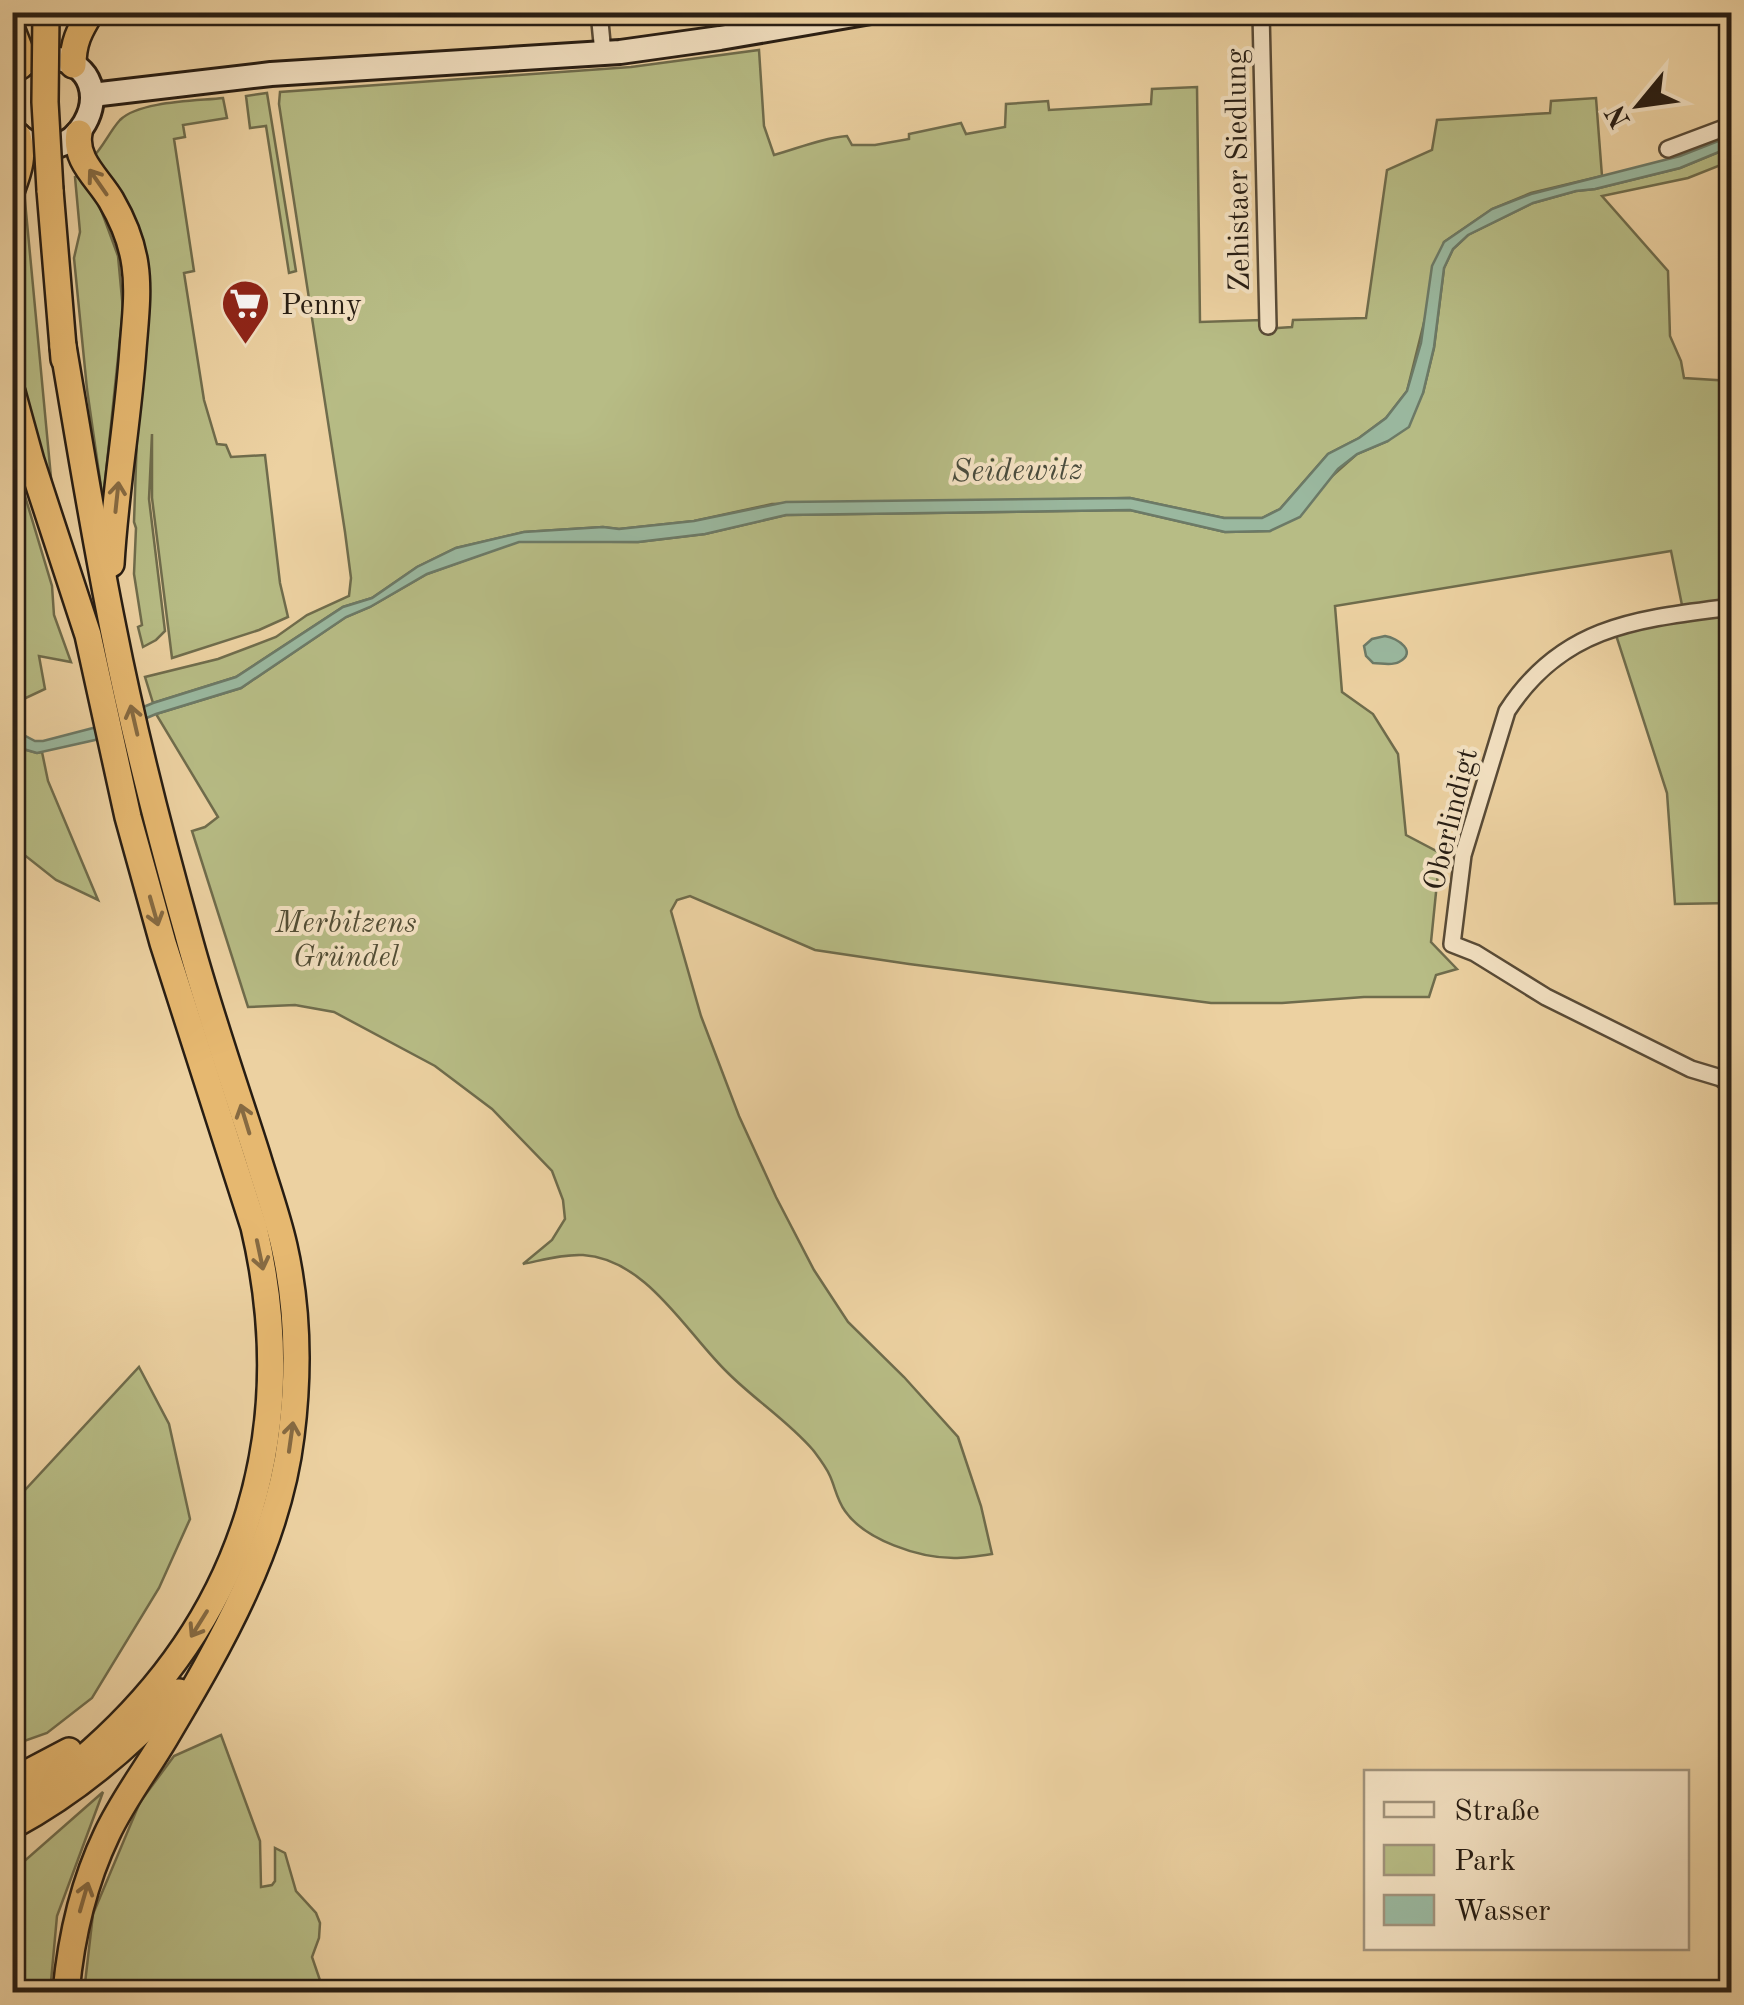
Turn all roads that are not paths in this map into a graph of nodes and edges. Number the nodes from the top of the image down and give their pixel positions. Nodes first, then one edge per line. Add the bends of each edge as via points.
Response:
1 (91, 12) edge
2 (599, 12) edge
3 (871, 12) edge
4 (1261, 12) edge
5 (46, 13) edge
6 (12, 30) edge
7 (603, 53) junction
8 (74, 65) junction
9 (16, 70) edge
10 (92, 95) junction
11 (1732, 125) edge
12 (16, 132) edge
13 (80, 133) junction
14 (1668, 149) dead end
15 (12, 189) edge
16 (1268, 326) dead end
17 (12, 392) edge
18 (1732, 607) edge
19 (101, 632) junction
20 (1732, 1087) edge
21 (255, 1534) junction
22 (210, 1659) junction
23 (130, 1716) junction
24 (12, 1781) edge
25 (12, 1807) edge
26 (12, 1826) edge
27 (66, 1992) edge

1 - 8 highway via 73,47
2 - 7 street
3 - 7 main road
4 - 16 street, Zehistaer Siedlung
5 - 19 highway, bridge via 50,190 63,346
6 - 9 highway via 19,48
7 - 10 main road via 271,74
8 - 9 main road via 46,56
8 - 10 main road
10 - 13 main road
11 - 14 street
12 - 13 main road via 43,146
12 - 15 highway via 22,155
19 -> 13 highway via 132,370 136,268 112,202 83,161
17 - 19 highway via 32,461
18 - 20 street, Oberlindigt via 1640,619 1584,639 1520,691 1507,711 1462,855 1452,944
19 -> 21 highway via 128,817 263,1266 271,1393
21 -> 19 highway via 282,1485 291,1438 296,1335 290,1282 275,1212
21 - 22 highway via 250,1580
21 -> 23 highway via 181,1653
22 - 26 highway via 103,1767
27 -> 22 highway via 78,1916 106,1835
23 - 24 highway
23 - 25 highway

